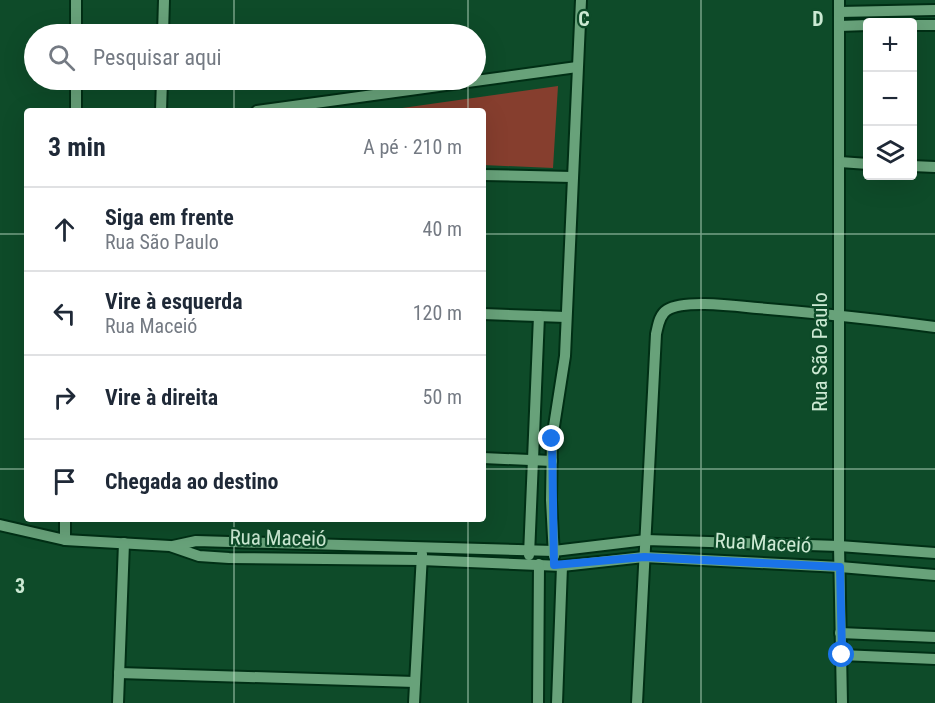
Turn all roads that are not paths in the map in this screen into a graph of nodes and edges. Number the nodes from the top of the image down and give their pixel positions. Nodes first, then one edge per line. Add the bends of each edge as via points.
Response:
1 (76, 0) edge
2 (164, 0) edge
3 (580, 0) edge
4 (839, 0) edge
5 (935, 10) edge
6 (839, 12) junction
7 (76, 24) edge
8 (163, 24) edge
9 (917, 25) edge
10 (935, 25) edge
11 (839, 26) junction
12 (863, 26) edge
13 (578, 67) junction
14 (486, 81) edge
15 (76, 90) edge
16 (162, 90) edge
17 (424, 90) edge
18 (76, 108) edge
19 (161, 108) edge
20 (304, 108) edge
21 (840, 162) junction
22 (863, 164) edge
23 (917, 166) edge
24 (935, 167) edge
25 (486, 175) edge
26 (572, 177) junction
27 (486, 314) edge
28 (839, 314) junction
29 (538, 316) junction
30 (566, 317) junction
31 (935, 327) edge
32 (486, 458) edge
33 (532, 459) junction
34 (552, 460) junction
35 (65, 522) edge
36 (0, 525) edge
37 (65, 540) junction
38 (646, 540) junction
39 (124, 543) junction
40 (170, 546) junction
41 (839, 546) junction
42 (422, 547) junction
43 (529, 550) junction
44 (554, 551) junction
45 (935, 553) edge
46 (644, 557) junction
47 (421, 560) junction
48 (533, 564) junction
49 (558, 566) junction
50 (840, 567) junction
51 (935, 575) edge
52 (840, 633) junction
53 (935, 637) edge
54 (842, 655) junction
55 (935, 659) edge
56 (119, 673) junction
57 (415, 682) junction
58 (118, 703) edge
59 (414, 703) edge
60 (537, 703) edge
61 (557, 703) edge
62 (637, 703) edge
63 (842, 703) edge

1 - 7 street
2 - 8 street
3 - 13 street
4 - 6 street, Rua São Paulo
5 - 6 street
6 - 11 street, Rua São Paulo
9 - 10 street
11 - 12 street
11 - 21 street, Rua São Paulo
13 - 14 street
13 - 26 street
15 - 18 street
16 - 19 street
17 - 20 street
21 - 22 street
21 - 28 street, Rua São Paulo
23 - 24 street
25 - 26 street
26 - 30 street
27 - 29 street
28 - 31 street
28 - 38 street via 703,304 675,307 661,316 656,334
28 - 41 street, Rua São Paulo
29 - 30 street
29 - 33 street
30 - 34 street
32 - 33 street
33 - 34 street
33 - 43 street
34 - 44 street
35 - 37 street
36 - 37 street
37 - 39 street
38 - 41 street, Rua Maceió
38 - 44 street, Rua Maceió
38 - 46 street
39 - 40 street
39 - 56 street
40 - 42 street, Rua Maceió via 196,541
40 - 47 street, Rua Maceió via 199,556 229,558
41 - 45 street, Rua Maceió
41 - 50 street, Rua São Paulo
42 - 43 street, Rua Maceió
42 - 47 street
43 - 44 street, Rua Maceió
43 - 48 street
44 - 49 street
46 - 49 street, Rua Maceió
46 - 50 street, Rua Maceió
46 - 62 street
47 - 48 street, Rua Maceió
47 - 57 street
48 - 49 street, Rua Maceió
48 - 60 street
49 - 61 street
50 - 51 street, Rua Maceió
50 - 52 street, Rua São Paulo
52 - 53 street
52 - 54 street, Rua São Paulo
54 - 55 street
54 - 63 street, Rua São Paulo
56 - 57 street
56 - 58 street
57 - 59 street

